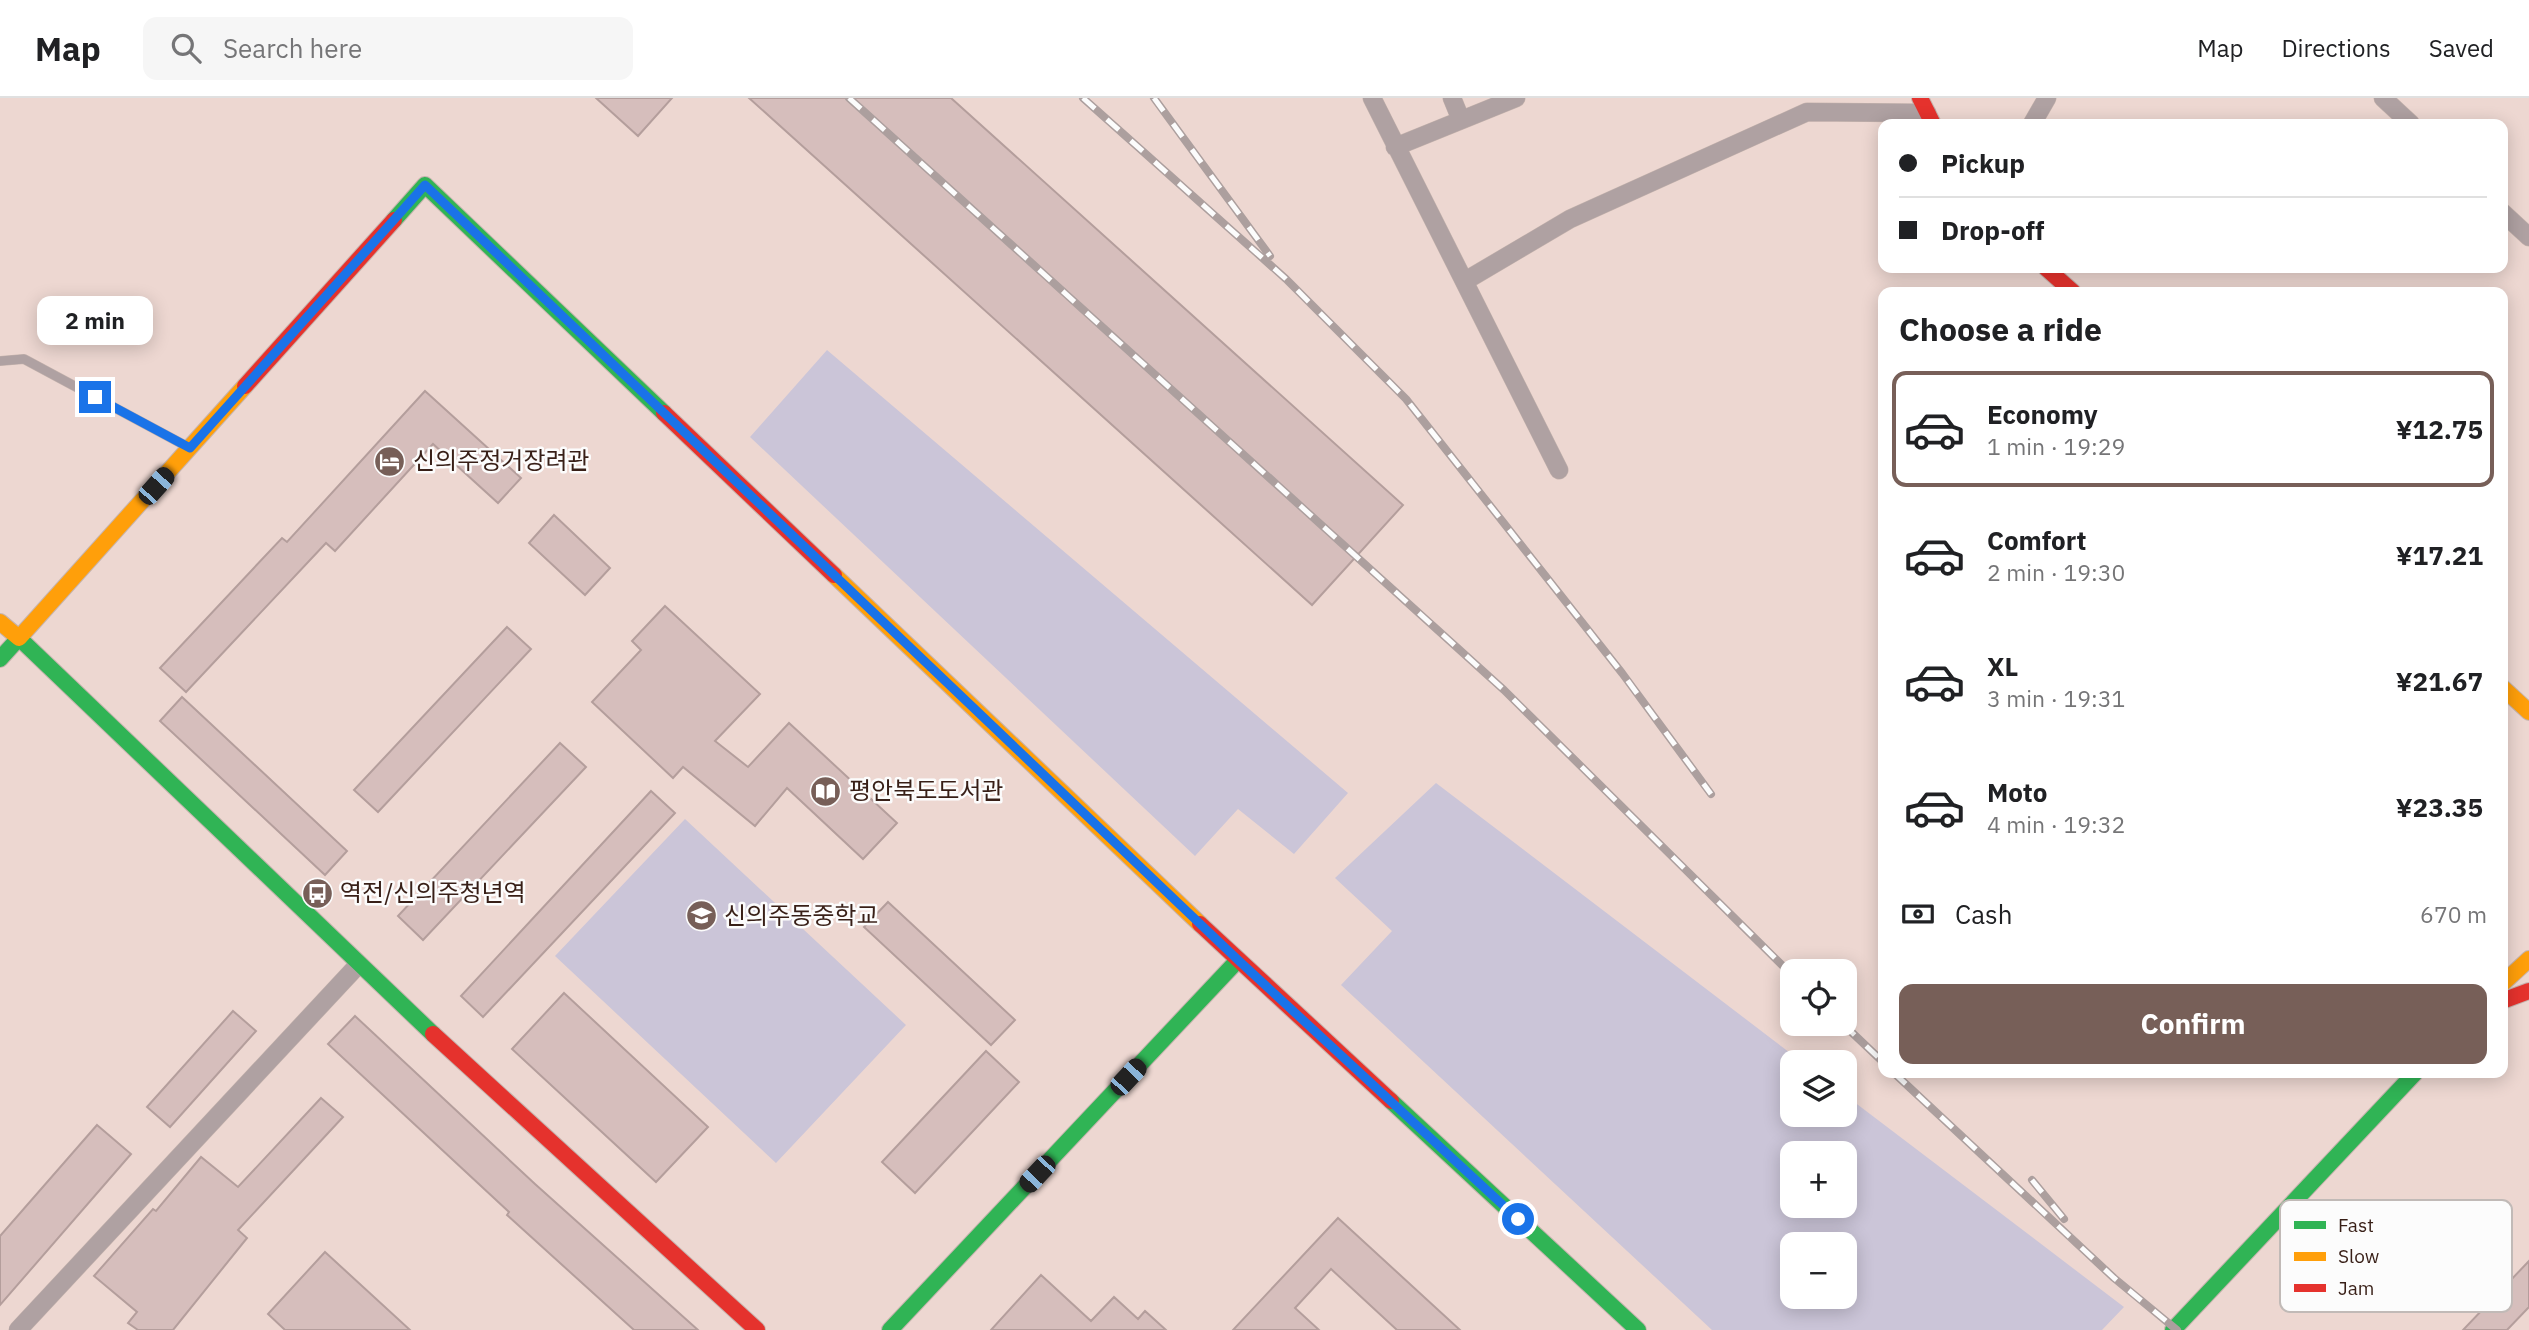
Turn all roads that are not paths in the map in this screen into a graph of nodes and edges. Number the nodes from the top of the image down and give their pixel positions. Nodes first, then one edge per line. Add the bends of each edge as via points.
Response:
1 (1372, 98) edge
2 (1451, 98) edge
3 (1516, 98) edge
4 (2047, 98) edge
5 (2383, 98) edge
6 (1927, 112) edge
7 (2035, 119) edge
8 (2405, 119) edge
9 (1461, 120) junction
10 (1395, 147) junction
11 (2508, 218) edge
12 (2529, 237) edge
13 (2052, 273) edge
14 (1465, 281) junction
15 (2067, 287) edge
16 (0, 361) edge
17 (190, 448) junction
18 (1559, 470) dead end
19 (0, 622) edge
20 (19, 639) junction
21 (0, 659) edge
22 (2508, 693) edge
23 (2529, 712) edge
24 (2529, 959) edge
25 (1238, 960) junction
26 (358, 965) junction
27 (2508, 978) edge
28 (2529, 991) edge
29 (2508, 1000) edge
30 (2410, 1078) edge
31 (2295, 1200) edge
32 (2280, 1216) edge
33 (18, 1330) edge
34 (757, 1330) edge
35 (890, 1330) edge
36 (1638, 1330) edge
37 (2173, 1330) edge

1 - 10 street
2 - 9 street
3 - 9 street
4 - 7 street
5 - 8 street
6 - 14 street via 1807,112 1570,219
9 - 10 street
10 - 14 street
11 - 12 street
13 - 15 main road
14 - 18 street
16 - 17 lane via 24,359
17 - 20 main road
17 - 25 main road via 425,185
19 - 20 main road
20 - 21 main road
20 - 26 main road
22 - 23 main road
24 - 27 main road
25 - 35 main road
25 - 36 main road
26 - 33 street
26 - 34 main road
28 - 29 main road
30 - 31 main road
32 - 37 main road

